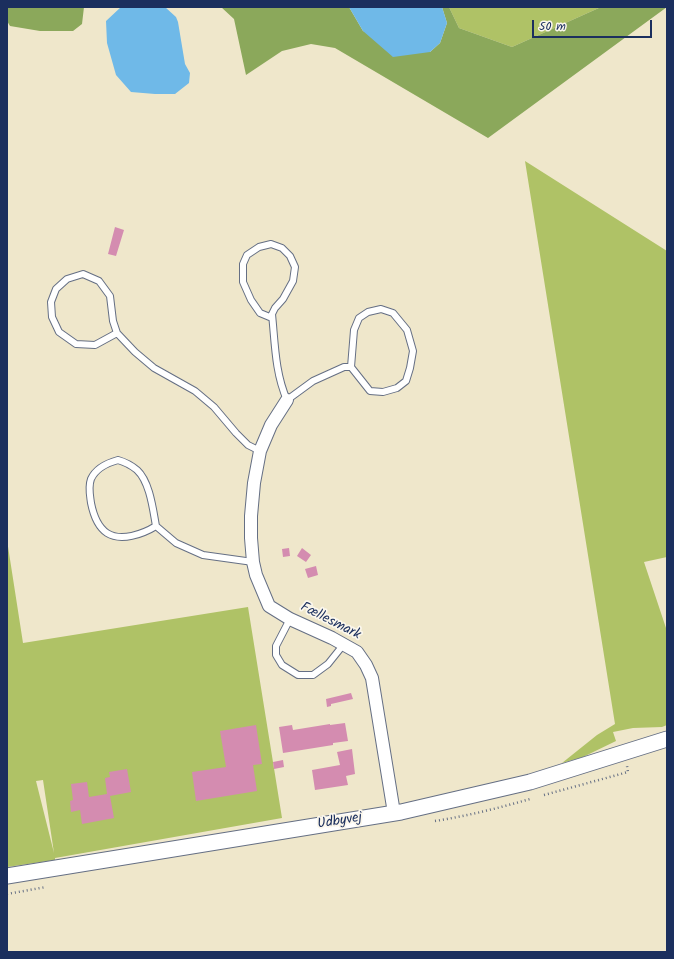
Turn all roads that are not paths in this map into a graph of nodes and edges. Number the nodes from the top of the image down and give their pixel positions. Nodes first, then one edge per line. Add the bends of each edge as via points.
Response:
1 (272, 318) junction
2 (117, 332) junction
3 (351, 367) junction
4 (287, 400) junction
5 (260, 451) junction
6 (156, 526) junction
7 (254, 562) junction
8 (290, 619) junction
9 (344, 644) junction
10 (667, 739) edge
11 (394, 813) junction
12 (7, 876) edge

1 - 1 lane via 275,308 284,299 293,281 295,267 290,256 282,248 271,244 259,247 247,255 243,264 244,282 250,300 260,313
1 - 4 lane via 276,359
2 - 2 lane via 113,322 110,296 98,281 83,274 67,279 56,289 51,302 52,317 59,332 76,344 95,345
2 - 5 lane via 154,368 195,391 214,407 248,445
3 - 3 lane via 354,330 359,318 368,312 381,309 393,313 407,330 413,351 406,381 397,388 383,392 370,391
3 - 4 lane, Fællesmark via 344,367 314,381
4 - 5 street, Fællesmark via 271,425
5 - 7 street, Fællesmark via 251,516
6 - 6 lane via 149,491 138,471 118,460 95,473 89,490 92,508 100,527 115,536 133,535
6 - 7 lane via 176,543 203,555
7 - 8 street, Fællesmark via 256,575 269,606
8 - 9 street, Fællesmark
8 - 9 lane via 276,646 276,655 282,665 298,675 314,675 328,664
9 - 11 street, Fællesmark via 357,652 372,678
10 - 11 street, Udbyvej via 530,782
11 - 12 street, Udbyvej

